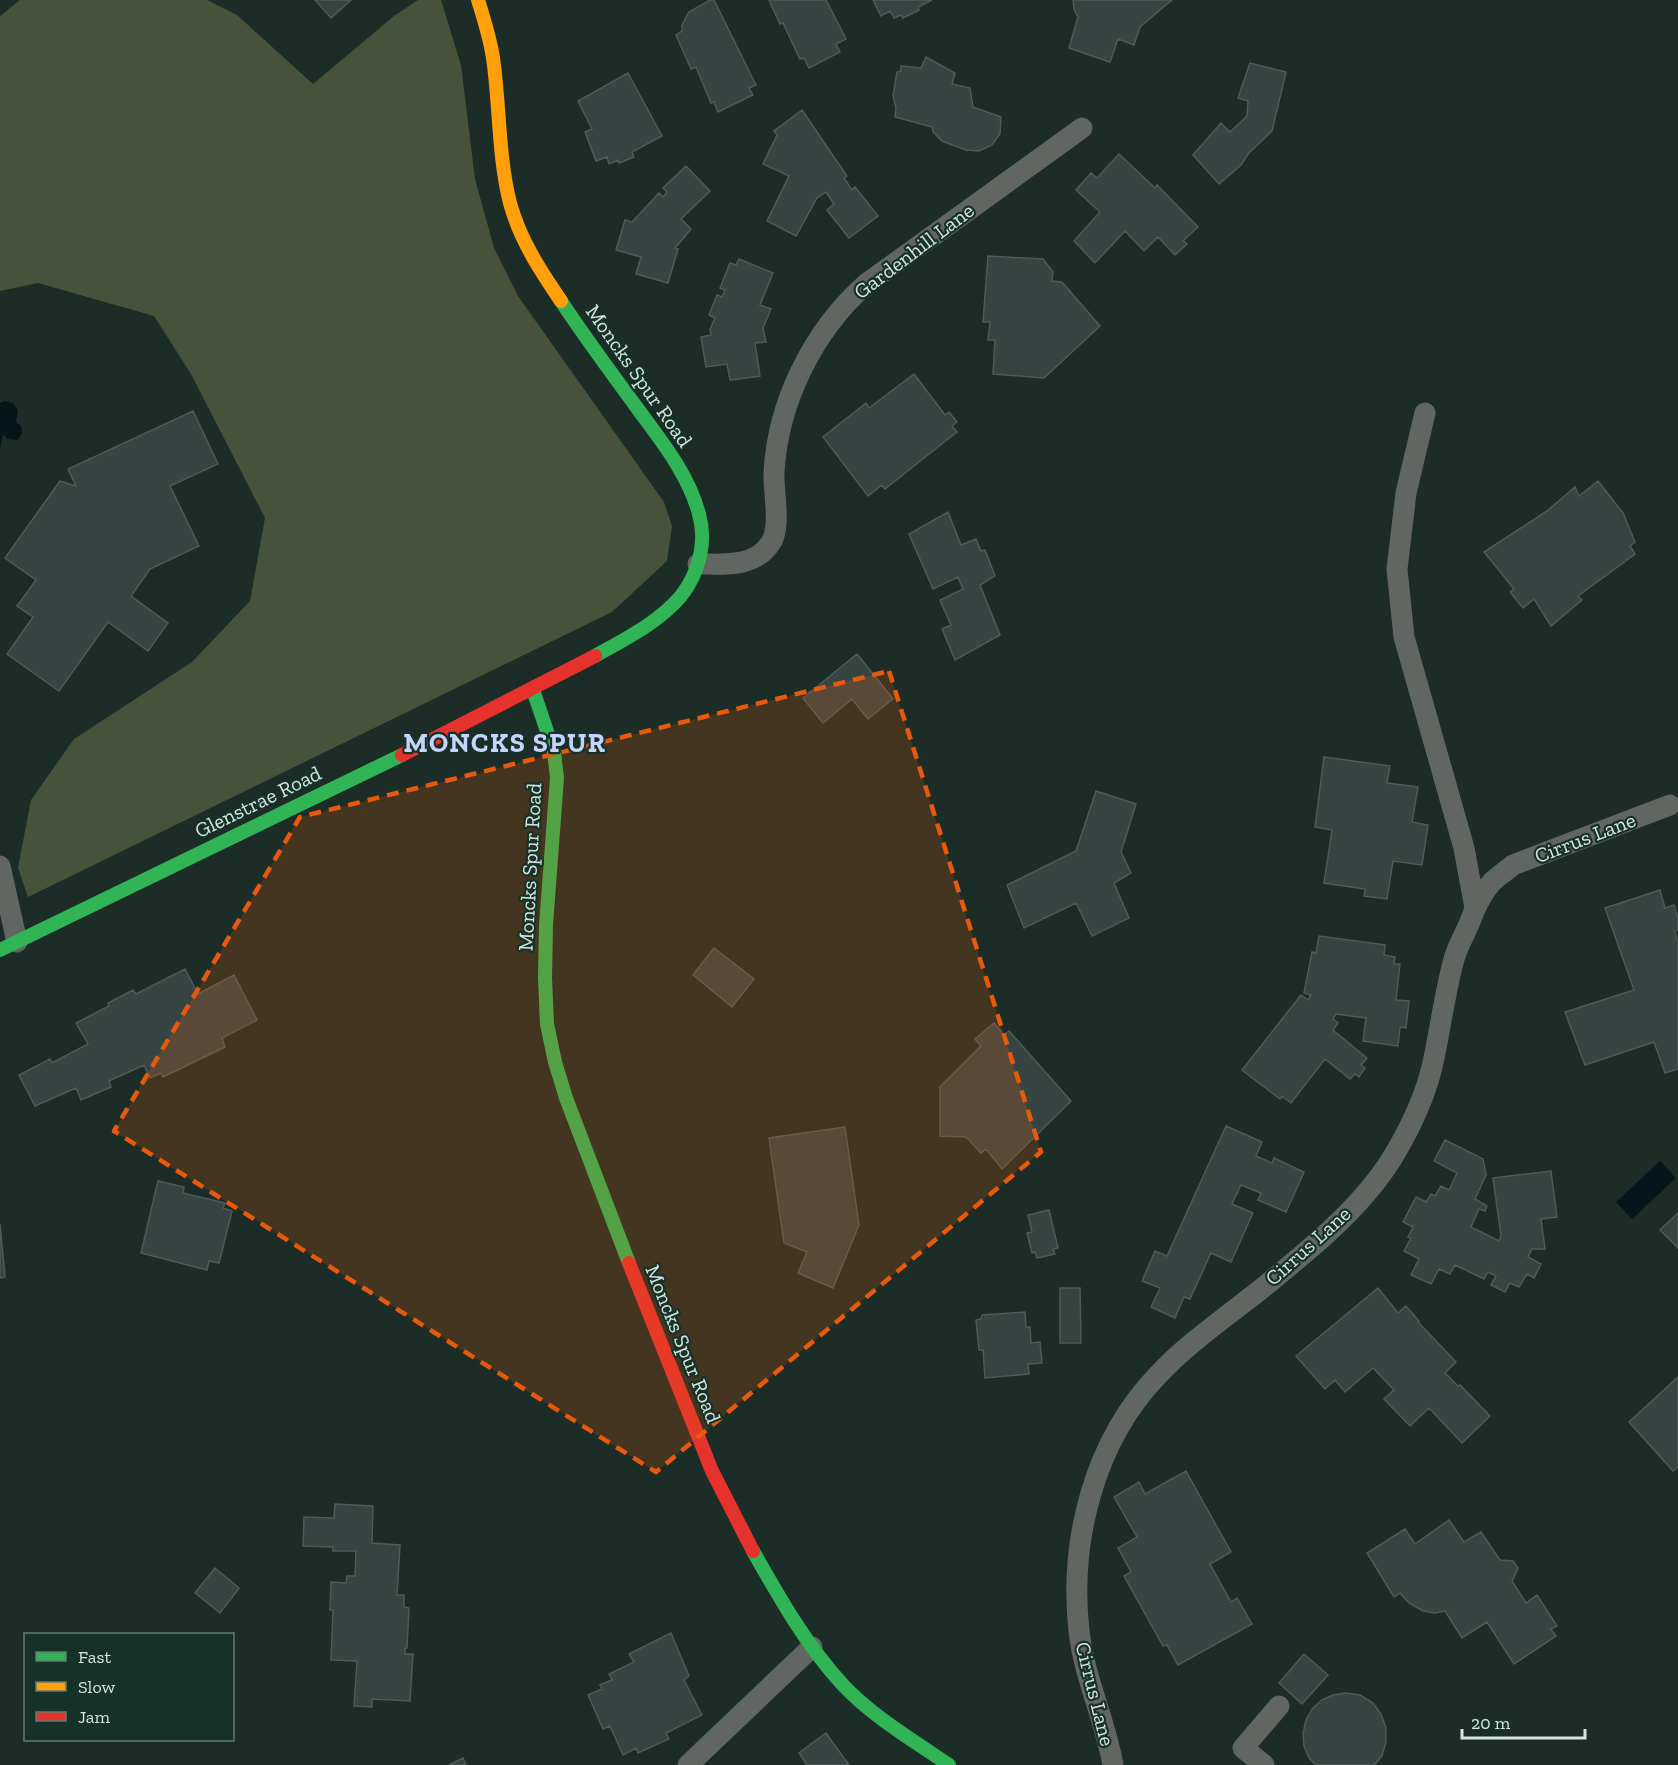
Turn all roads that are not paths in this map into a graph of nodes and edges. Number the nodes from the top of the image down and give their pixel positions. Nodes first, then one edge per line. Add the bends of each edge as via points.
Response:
1 (478, 0) edge
2 (1082, 128) dead end
3 (1425, 413) dead end
4 (698, 564) junction
5 (533, 690) junction
6 (1670, 805) dead end
7 (0, 866) edge
8 (1475, 908) junction
9 (9, 946) edge
10 (812, 1647) junction
11 (1279, 1706) dead end
12 (688, 1765) edge
13 (949, 1765) edge
14 (1113, 1765) edge
15 (1264, 1765) edge

1 - 4 street, Moncks Spur Road via 490,39 506,182 519,231 567,310 669,452 686,482 702,530
2 - 4 lane, Gardenhill Lane via 848,300 814,349 790,397 774,472 776,529 770,544 741,563
3 - 8 lane via 1406,493 1397,568 1404,637 1464,848
4 - 5 street, Moncks Spur Road via 676,602 647,626
5 - 9 street, Glenstrae Road
5 - 10 street, Moncks Spur Road via 554,752 557,778 545,978 547,1024 555,1062 595,1176 712,1471 745,1538
6 - 8 lane, Cirrus Lane via 1513,865 1492,882
7 - 9 lane
8 - 14 lane, Cirrus Lane via 1453,961 1431,1070 1396,1152 1324,1237 1157,1375 1125,1417 1100,1465 1086,1509 1077,1598 1085,1664
10 - 12 lane
10 - 13 street, Moncks Spur Road via 875,1714
11 - 15 lane via 1243,1748

